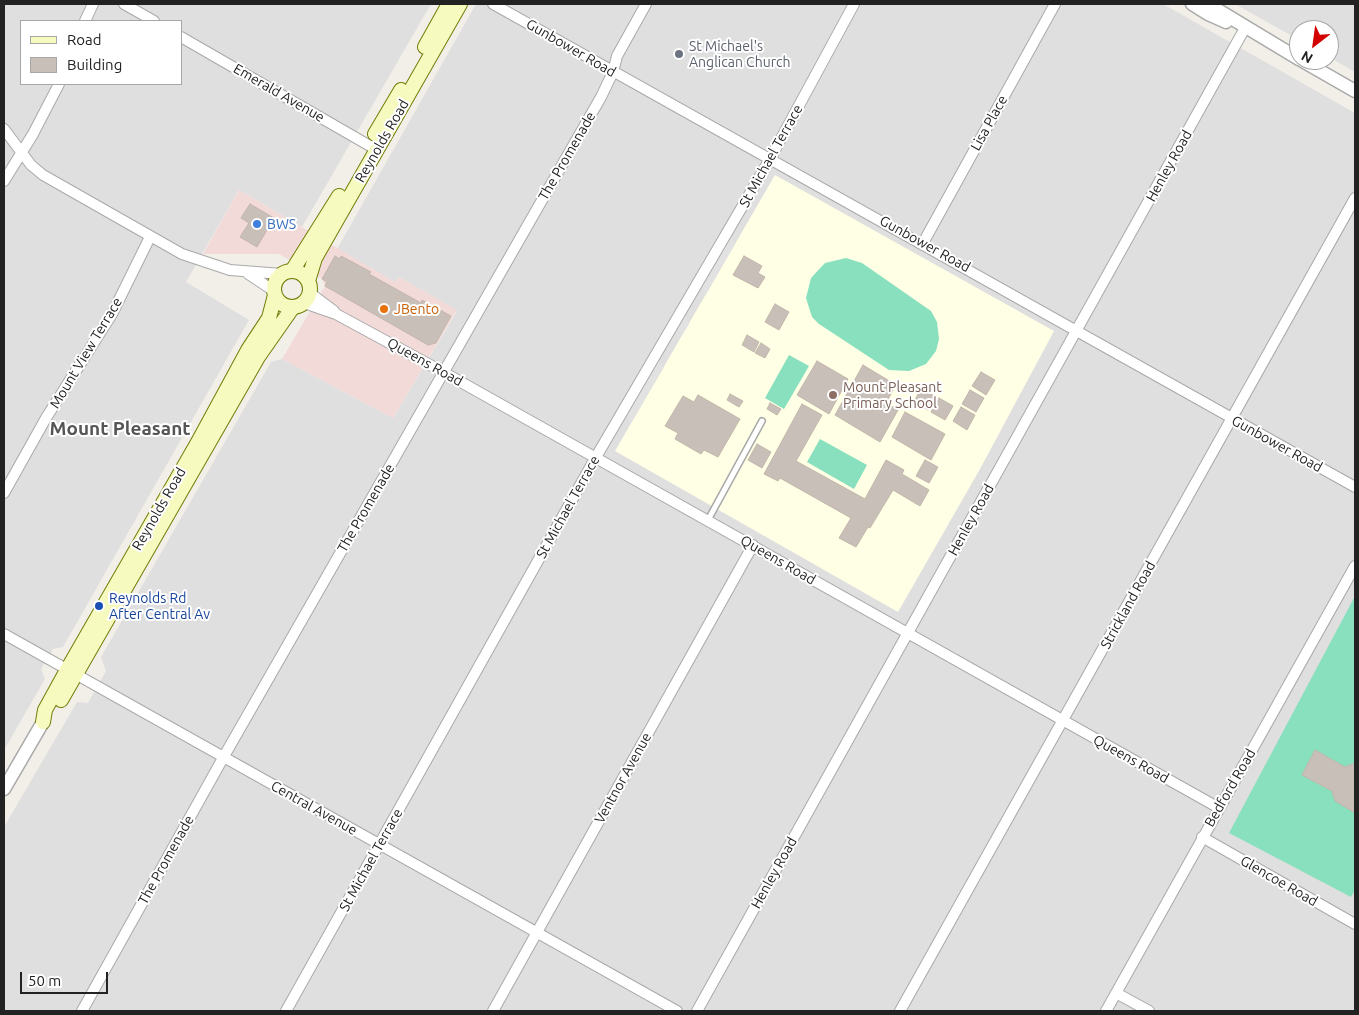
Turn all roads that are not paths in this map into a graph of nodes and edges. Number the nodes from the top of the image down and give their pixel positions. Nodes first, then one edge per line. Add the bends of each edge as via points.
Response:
1 (93, 4) edge
2 (124, 4) edge
3 (449, 4) edge
4 (460, 4) edge
5 (494, 4) edge
6 (646, 4) edge
7 (854, 4) edge
8 (1056, 4) edge
9 (1192, 4) edge
10 (1208, 4) edge
11 (85, 20) edge
12 (152, 20) edge
13 (1245, 28) junction
14 (182, 38) edge
15 (1289, 53) edge
16 (1319, 70) edge
17 (613, 72) junction
18 (58, 85) edge
19 (1355, 91) edge
20 (391, 116) junction
21 (4, 129) edge
22 (373, 148) junction
23 (20, 152) junction
24 (770, 158) junction
25 (4, 181) edge
26 (1355, 198) edge
27 (150, 237) junction
28 (922, 243) junction
29 (246, 273) junction
30 (287, 273) junction
31 (275, 293) junction
32 (304, 296) junction
33 (1078, 330) junction
34 (253, 353) junction
35 (443, 372) junction
36 (1232, 419) junction
37 (762, 421) dead end
38 (596, 457) junction
39 (1355, 487) edge
40 (4, 493) edge
41 (708, 520) junction
42 (753, 545) junction
43 (1355, 566) edge
44 (907, 632) junction
45 (4, 634) edge
46 (71, 672) junction
47 (1063, 721) junction
48 (43, 722) joint
49 (223, 758) junction
50 (4, 789) edge
51 (1219, 808) junction
52 (1202, 837) junction
53 (380, 845) junction
54 (1355, 924) edge
55 (536, 933) junction
56 (1116, 993) junction
57 (82, 1011) edge
58 (286, 1011) edge
59 (492, 1011) edge
60 (677, 1011) edge
61 (696, 1011) edge
62 (900, 1011) edge
63 (1106, 1011) edge
64 (1149, 1011) edge

1 - 11 street
2 - 12 street
3 - 20 main road, Reynolds Road
4 - 20 main road, Reynolds Road
5 - 17 street, Gunbower Road
6 - 17 street, The Promenade via 617,56
7 - 24 street, St Michael Terrace
8 - 28 street, Lisa Place
9 - 13 street via 1208,14
10 - 13 street
13 - 15 street
13 - 33 street, Henley Road
14 - 22 street, Emerald Avenue
16 - 19 street
17 - 24 street, Gunbower Road
17 - 35 street, The Promenade
18 - 23 street
20 - 22 main road, Reynolds Road
21 - 23 street
22 - 30 main road, Reynolds Road via 309,248
22 - 32 main road, Reynolds Road via 315,258
23 - 25 street
23 - 27 street via 44,175
24 - 28 street, Gunbower Road
24 - 38 street, St Michael Terrace
26 - 36 street, Strickland Road
27 - 29 street via 202,263
27 - 40 street, Mount View Terrace via 112,314 46,418
28 - 33 street, Gunbower Road
29 - 30 street via 257,270
29 - 31 street
30 - 31 main road, Reynolds Road via 276,281
30 - 32 main road via 302,274
31 - 32 main road via 283,304
31 - 34 main road, Reynolds Road via 269,318
32 - 34 main road, Reynolds Road
32 - 35 street, Queens Road
33 - 36 street, Gunbower Road
33 - 44 street, Henley Road
34 - 46 main road, Reynolds Road
35 - 38 street, Queens Road
35 - 49 street, The Promenade
36 - 39 street, Gunbower Road
36 - 47 street, Strickland Road
37 - 41 lane
38 - 41 street, Queens Road
38 - 53 street, St Michael Terrace
41 - 42 street, Queens Road
42 - 44 street, Queens Road
42 - 55 street, Ventnor Avenue
43 - 51 street, Bedford Road
44 - 47 street, Queens Road
44 - 61 street, Henley Road
45 - 46 street, Central Avenue
46 - 48 main road, Reynolds Road via 52,715
46 - 49 street, Central Avenue
47 - 51 street, Queens Road
47 - 62 street, Strickland Road
48 - 50 street, Reynolds Road
49 - 53 street, Central Avenue
49 - 57 street, The Promenade
51 - 52 street, Bedford Road
52 - 54 street, Glencoe Road
52 - 56 street, Bedford Road
53 - 55 street, Central Avenue
53 - 58 street, St Michael Terrace
55 - 59 street, Ventnor Avenue
55 - 60 street, Central Avenue
56 - 63 street, Bedford Road
56 - 64 street

